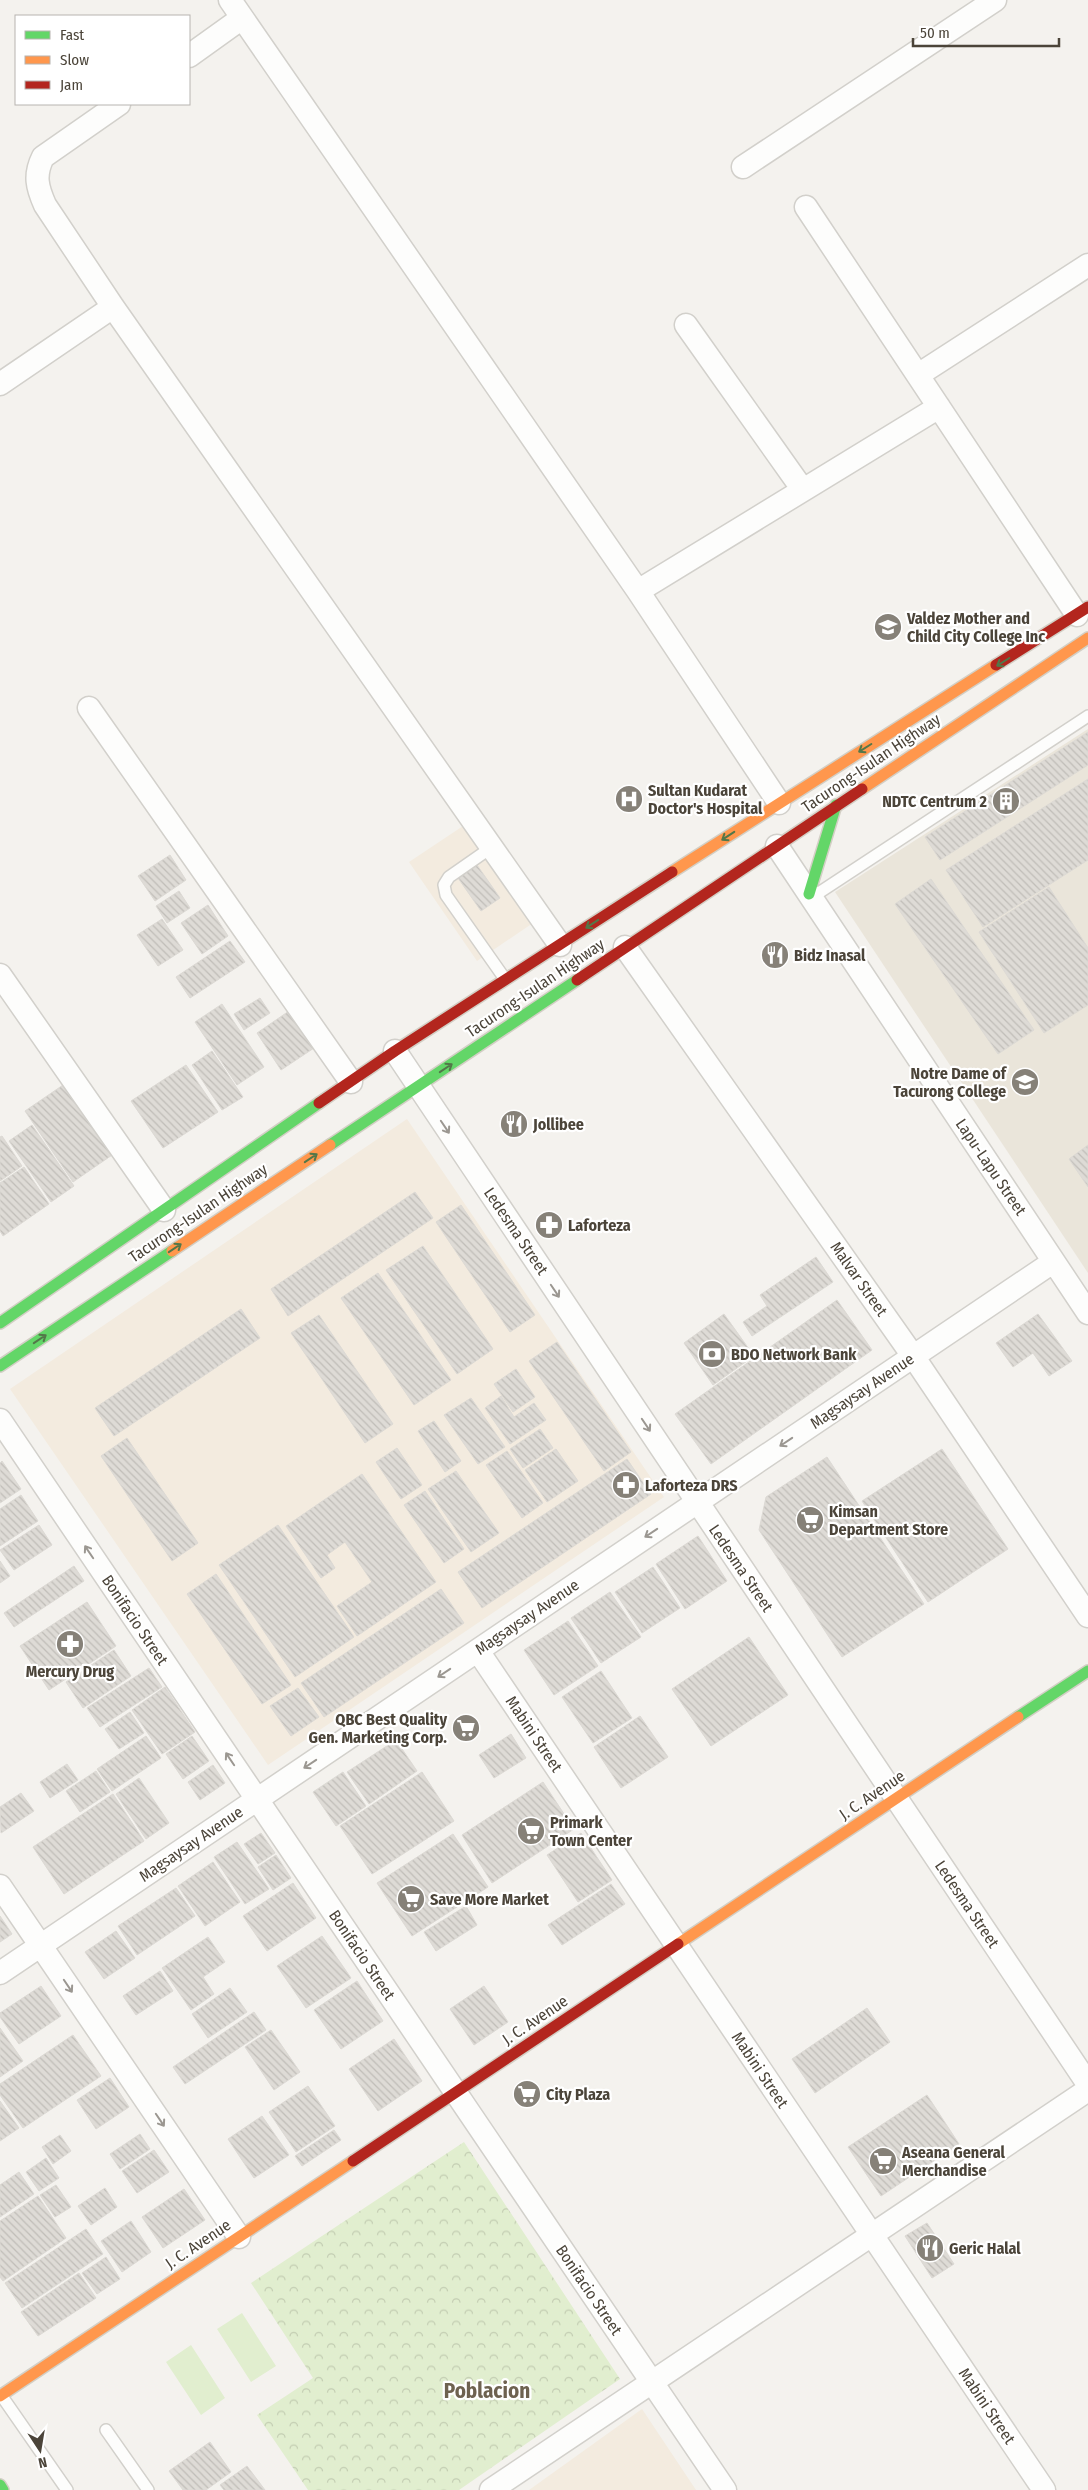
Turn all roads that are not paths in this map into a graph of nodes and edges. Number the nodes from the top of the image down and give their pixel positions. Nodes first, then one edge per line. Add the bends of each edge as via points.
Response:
1 (995, 0) edge
2 (236, 9) edge
3 (190, 55) edge
4 (118, 105) edge
5 (743, 167) dead end
6 (806, 207) dead end
7 (1088, 265) edge
8 (113, 306) junction
9 (686, 325) dead end
10 (918, 375) junction
11 (0, 384) edge
12 (939, 407) junction
13 (803, 490) junction
14 (638, 591) junction
15 (1083, 611) edge
16 (1088, 638) edge
17 (89, 708) dead end
18 (1088, 716) edge
19 (779, 803) junction
20 (836, 805) junction
21 (777, 846) junction
22 (492, 847) junction
23 (810, 896) junction
24 (560, 945) junction
25 (625, 947) junction
26 (0, 975) edge
27 (505, 979) junction
28 (395, 1051) junction
29 (351, 1082) junction
30 (418, 1086) junction
31 (164, 1210) junction
32 (1053, 1262) junction
33 (1088, 1314) edge
34 (0, 1323) edge
35 (913, 1356) junction
36 (0, 1366) edge
37 (0, 1420) edge
38 (697, 1502) junction
39 (1088, 1616) edge
40 (478, 1650) junction
41 (1088, 1671) edge
42 (896, 1799) junction
43 (257, 1800) junction
44 (0, 1886) edge
45 (676, 1945) junction
46 (41, 1946) junction
47 (0, 1974) edge
48 (1088, 2084) edge
49 (1088, 2090) edge
50 (455, 2093) junction
51 (871, 2235) junction
52 (239, 2237) junction
53 (652, 2382) junction
54 (1, 2395) edge
55 (106, 2430) dead end
56 (0, 2485) edge
57 (3, 2490) edge
58 (67, 2490) edge
59 (148, 2490) edge
60 (491, 2490) edge
61 (725, 2490) edge
62 (1044, 2490) edge

1 - 5 street
2 - 3 street
2 - 14 street
4 - 8 street via 43,157 37,169 37,187 45,205
6 - 10 street
7 - 10 street
8 - 11 street
8 - 22 street
9 - 13 street
10 - 12 street
12 - 13 street
12 - 15 street
13 - 14 street
14 - 19 street
15 -> 19 main road, Tacurong-Isulan Highway
16 - 20 main road, Tacurong-Isulan Highway
17 - 29 street
18 - 23 lane
19 -> 24 main road, Tacurong-Isulan Highway
20 - 21 main road, Tacurong-Isulan Highway
20 - 23 main road
21 - 23 street, Lapu-Lapu Street
21 - 25 main road, Tacurong-Isulan Highway
22 - 24 street
22 - 27 lane via 450,877 444,885 446,894
23 - 32 street, Lapu-Lapu Street
24 - 27 main road, Tacurong-Isulan Highway
30 -> 25 main road, Tacurong-Isulan Highway
25 - 35 street, Malvar Street
26 - 31 street
27 - 28 main road, Tacurong-Isulan Highway
28 - 29 main road, Tacurong-Isulan Highway
28 - 30 street, Ledesma Street
29 - 31 main road, Tacurong-Isulan Highway
36 -> 30 main road, Tacurong-Isulan Highway
30 -> 38 street, Ledesma Street
31 - 34 main road, Tacurong-Isulan Highway
32 - 33 street, Lapu-Lapu Street
32 - 35 street, Magsaysay Avenue
35 -> 38 street, Magsaysay Avenue
35 - 39 street, Malvar Street
43 -> 37 street, Bonifacio Street
38 -> 40 street, Magsaysay Avenue
38 - 42 street, Ledesma Street
40 -> 43 street, Magsaysay Avenue
40 - 45 street, Mabini Street
41 - 42 main road, J. C. Avenue
42 - 45 main road, J. C. Avenue
42 - 48 street, Ledesma Street
43 - 46 street, Magsaysay Avenue
43 - 50 street, Bonifacio Street
44 - 46 street
45 - 50 main road, J. C. Avenue
45 - 51 street, Mabini Street
46 - 47 street, Magsaysay Avenue
46 -> 52 street
49 - 51 street
50 - 52 main road, J. C. Avenue
50 - 53 street, Bonifacio Street
51 - 53 street
51 - 62 street, Mabini Street
52 - 54 main road, J. C. Avenue
53 - 60 street
53 - 61 street, Bonifacio Street
54 - 58 lane
55 - 59 lane
56 - 57 main road

